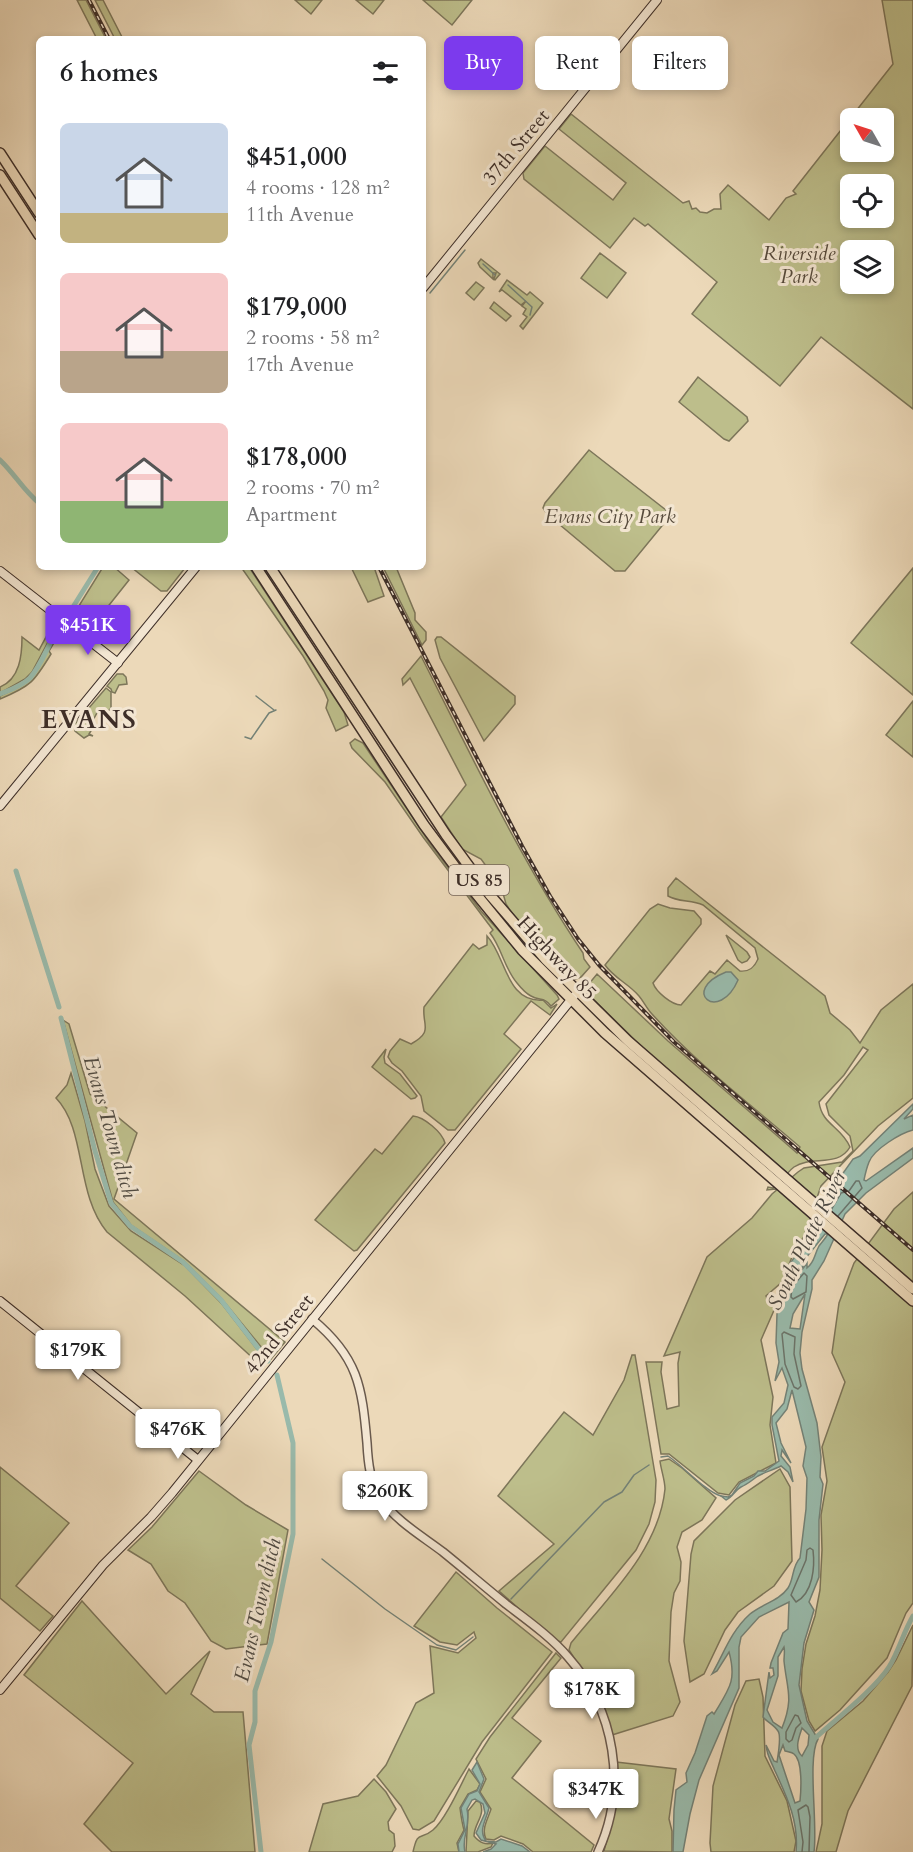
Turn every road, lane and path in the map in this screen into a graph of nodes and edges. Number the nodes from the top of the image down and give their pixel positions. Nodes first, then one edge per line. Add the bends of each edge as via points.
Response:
1 (657, 0) edge
2 (0, 153) edge
3 (0, 175) edge
4 (36, 208) edge
5 (36, 230) edge
6 (426, 284) edge
7 (0, 570) edge
8 (194, 570) edge
9 (253, 570) edge
10 (258, 570) edge
11 (272, 570) edge
12 (264, 579) junction
13 (118, 663) junction
14 (0, 806) edge
15 (574, 996) junction
16 (781, 1180) junction
17 (913, 1289) edge
18 (0, 1301) edge
19 (913, 1301) edge
20 (312, 1319) junction
21 (198, 1460) junction
22 (0, 1690) edge
23 (598, 1852) edge

1 - 6 main road, 37th Street
2 - 4 highway
3 - 5 highway
7 - 13 main road
8 - 13 main road
9 - 12 highway
10 - 12 highway, Highway 85 / US 85
11 - 15 highway, Highway 85 / US 85 via 452,844
12 - 15 highway, Highway 85 / US 85 via 437,843 503,928
13 - 14 main road
15 - 16 highway, Highway 85 / US 85
15 - 20 main road, 42nd Street
16 - 17 highway, Highway 85 / US 85
16 - 19 highway, Highway 85 / US 85
18 - 21 main road
20 - 21 main road, 42nd Street
20 - 23 street via 337,1342 354,1372 362,1394 370,1471 383,1502 561,1650 593,1693 613,1755 614,1794
21 - 22 main road, 42nd Street via 151,1517 105,1563

